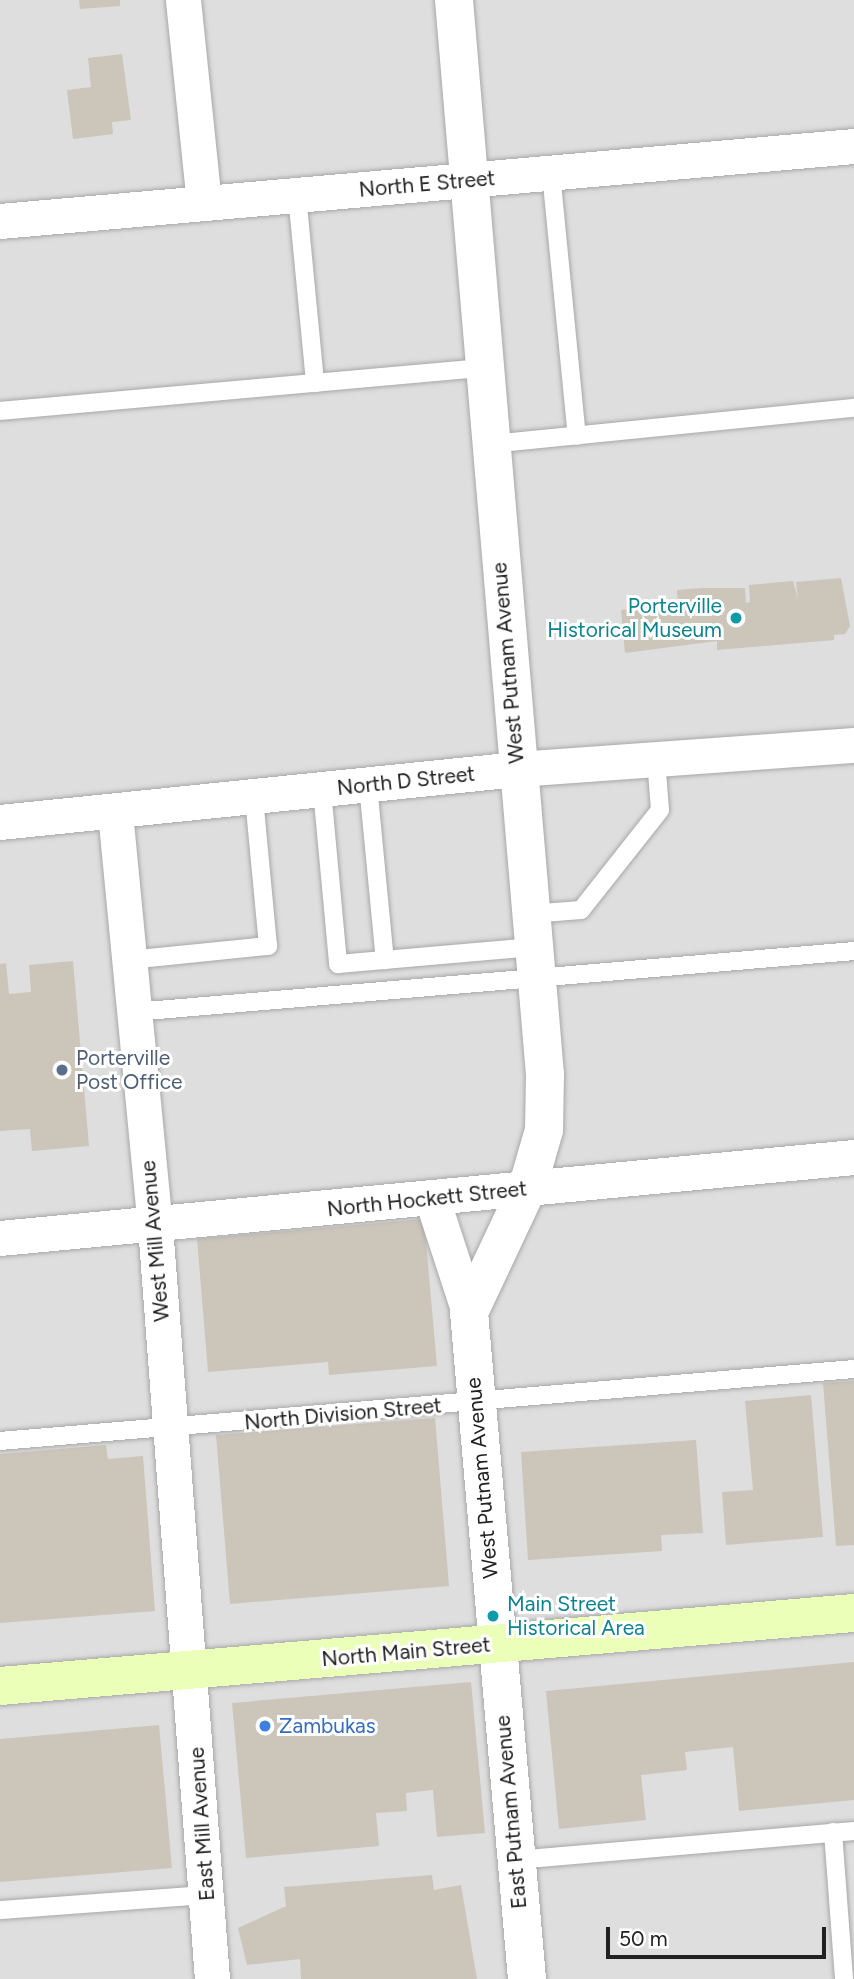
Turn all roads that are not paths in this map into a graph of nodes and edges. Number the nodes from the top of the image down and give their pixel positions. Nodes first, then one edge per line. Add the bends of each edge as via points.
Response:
1 (183, 0) edge
2 (454, 0) edge
3 (854, 145) edge
4 (551, 173) junction
5 (469, 180) junction
6 (297, 195) junction
7 (204, 203) junction
8 (0, 221) edge
9 (485, 369) junction
10 (315, 383) junction
11 (854, 408) edge
12 (0, 411) edge
13 (577, 436) junction
14 (491, 444) junction
15 (854, 745) edge
16 (656, 759) junction
17 (517, 769) junction
18 (368, 785) junction
19 (322, 790) junction
20 (254, 797) junction
21 (115, 812) junction
22 (0, 822) edge
23 (533, 947) junction
24 (854, 951) edge
25 (129, 960) junction
26 (385, 960) junction
27 (134, 1012) junction
28 (854, 1157) edge
29 (527, 1189) junction
30 (432, 1199) junction
31 (155, 1226) junction
32 (0, 1238) edge
33 (469, 1312) junction
34 (854, 1369) edge
35 (474, 1402) junction
36 (170, 1430) junction
37 (0, 1441) edge
38 (854, 1613) edge
39 (496, 1645) junction
40 (191, 1669) junction
41 (0, 1686) edge
42 (854, 1831) edge
43 (833, 1832) junction
44 (516, 1860) junction
45 (206, 1895) junction
46 (0, 1910) edge
47 (212, 1979) edge
48 (527, 1979) edge
49 (844, 1979) edge

1 - 7 street
2 - 5 street, West Putnam Avenue
3 - 4 street, North E Street
4 - 5 street, North E Street
4 - 13 lane
5 - 6 street, North E Street
5 - 9 street, West Putnam Avenue
6 - 7 street, North E Street
6 - 10 lane
7 - 8 street, North E Street
9 - 10 lane
9 - 14 street, West Putnam Avenue
10 - 12 lane
11 - 13 lane
13 - 14 lane
14 - 17 street, West Putnam Avenue
15 - 16 street, North D Street
16 - 17 street, North D Street
16 - 23 lane via 660,810 581,910
17 - 18 street, North D Street
17 - 23 street, West Putnam Avenue
18 - 19 street, North D Street
18 - 26 lane
19 - 20 street, North D Street
19 - 26 lane via 338,964
20 - 21 street, North D Street
20 - 25 lane via 268,946
21 - 22 street, North D Street
21 - 25 street, West Mill Avenue
23 - 24 lane
23 - 26 lane
23 - 27 lane
23 - 29 street, West Putnam Avenue via 544,1130
25 - 27 street, West Mill Avenue
27 - 31 street, West Mill Avenue
28 - 29 street, North Hockett Street
29 - 30 street, North Hockett Street
29 - 33 street, West Putnam Avenue
30 - 31 street, North Hockett Street
30 - 33 street, West Putnam Avenue
31 - 32 street, North Hockett Street
31 - 36 street, West Mill Avenue
33 - 35 street, West Putnam Avenue
34 - 35 lane, North Division Street
35 - 36 lane, North Division Street
35 - 39 street, West Putnam Avenue
36 - 37 lane, North Division Street
36 - 40 street, West Mill Avenue
38 - 39 main road, North Main Street
39 - 40 main road, North Main Street
39 - 44 street, East Putnam Avenue
40 - 41 main road, North Main Street
40 - 45 street, East Mill Avenue
42 - 43 lane
43 - 44 lane
43 - 49 lane
44 - 48 street, East Putnam Avenue
45 - 46 lane
45 - 47 street, East Mill Avenue

